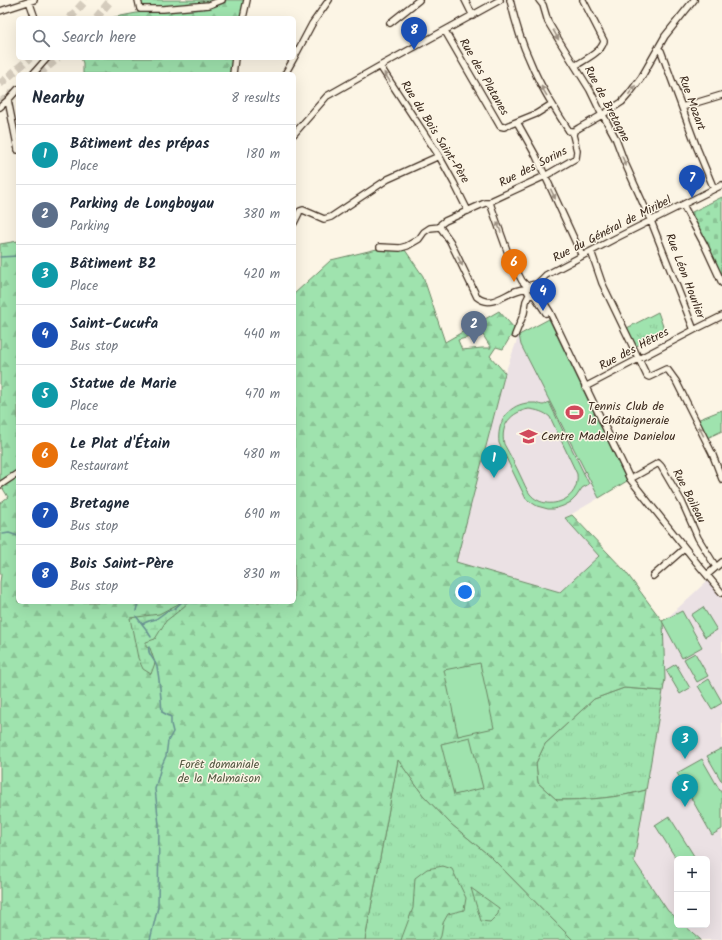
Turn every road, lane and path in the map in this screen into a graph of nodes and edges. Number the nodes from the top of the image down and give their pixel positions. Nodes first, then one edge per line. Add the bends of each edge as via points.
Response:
1 (31, 0) edge
2 (138, 0) edge
3 (222, 0) edge
4 (247, 0) edge
5 (329, 0) edge
6 (419, 0) edge
7 (465, 0) edge
8 (500, 0) edge
9 (510, 0) edge
10 (540, 0) edge
11 (583, 0) edge
12 (692, 1) edge
13 (0, 11) edge
14 (35, 16) edge
15 (243, 16) edge
16 (473, 16) junction
17 (390, 22) dead end
18 (445, 31) junction
19 (658, 49) junction
20 (296, 54) edge
21 (45, 60) edge
22 (235, 60) edge
23 (293, 60) edge
24 (380, 66) junction
25 (575, 66) junction
26 (36, 72) edge
27 (233, 72) edge
28 (286, 72) edge
29 (16, 91) edge
30 (722, 95) edge
31 (8, 100) junction
32 (552, 104) junction
33 (0, 107) edge
34 (682, 107) junction
35 (602, 115) junction
36 (517, 122) junction
37 (574, 131) junction
38 (296, 132) edge
39 (16, 140) edge
40 (439, 156) junction
41 (545, 176) junction
42 (722, 185) edge
43 (714, 189) junction
44 (490, 203) junction
45 (683, 205) junction
46 (468, 211) junction
47 (296, 219) edge
48 (651, 220) junction
49 (440, 227) junction
50 (380, 247) dead end
51 (591, 251) junction
52 (582, 256) junction
53 (722, 283) edge
54 (531, 292) junction
55 (721, 318) edge
56 (694, 330) junction
57 (515, 334) dead end
58 (638, 359) junction
59 (586, 387) junction
60 (16, 475) edge
61 (630, 479) junction
62 (722, 479) edge
63 (0, 485) edge
64 (685, 548) junction
65 (722, 562) edge
66 (716, 568) junction
67 (707, 574) junction
68 (653, 576) dead end
69 (722, 593) edge

1 - 13 street
1 - 14 street
2 - 3 street via 140,9 209,5
4 - 15 street
5 - 20 street via 312,24
6 - 17 street
7 - 16 street
8 - 16 street
32 -> 9 street via 530,62
10 -> 25 street, Rue de Bretagne via 548,22
11 - 25 street via 604,42 600,50
12 - 19 street, Rue des Sorins
16 - 18 street
18 - 24 street
18 - 36 street, Rue des Platanes via 500,126
19 - 34 street, Rue Mozart via 661,51
35 -> 19 street, Rue des Sorins via 622,102 629,94
21 - 26 street
22 - 27 street
23 - 28 street
24 - 38 street via 327,96
40 -> 24 street, Rue du Bois Saint-Père
25 - 35 street, Rue de Bretagne
29 - 31 street
30 - 34 street
31 - 33 street
31 - 39 street
32 - 36 street, Rue des Platanes
32 - 37 street via 569,131
34 - 43 street, Rue Mozart
35 - 37 street, Rue des Sorins
35 -> 48 street, Rue de Bretagne via 615,137
36 - 41 street
37 - 41 street, Rue des Sorins via 576,158
40 - 46 street, Rue du Bois Saint-Père
40 - 47 street via 388,179 331,217 324,219 303,210
41 - 44 street, Rue des Sorins
41 -> 52 street
42 - 43 street, Rue du Général de Miribel
43 - 45 street, Rue du Général de Miribel
44 - 46 street, Rue des Sorins
54 -> 44 street via 509,256
45 - 48 street, Rue du Général de Miribel
45 - 53 street
46 - 49 street, Rue des Sorins via 445,221
48 - 51 street, Rue du Général de Miribel
48 - 56 street, Rue Léon Hourlier
49 - 50 street, Rue des Sorins via 430,228 407,246
49 -> 54 street via 450,241 477,297 488,302 522,288
51 - 52 street, Rue du Général de Miribel
51 - 58 street via 602,283
52 - 54 street, Rue du Général de Miribel via 546,275 536,285 530,285
54 - 57 street
54 - 59 street via 550,312
55 - 56 street, Rue Léon Hourlier
56 - 58 street, Rue des Hêtres
58 - 59 street, Rue des Hêtres
62 -> 58 street via 676,381 666,369 647,376
59 - 61 street
60 - 63 street
61 - 64 street
61 - 66 street, Rue Boileau via 658,463 661,466
64 - 67 street
64 - 68 street
65 - 66 street
66 - 67 street
67 - 69 street

